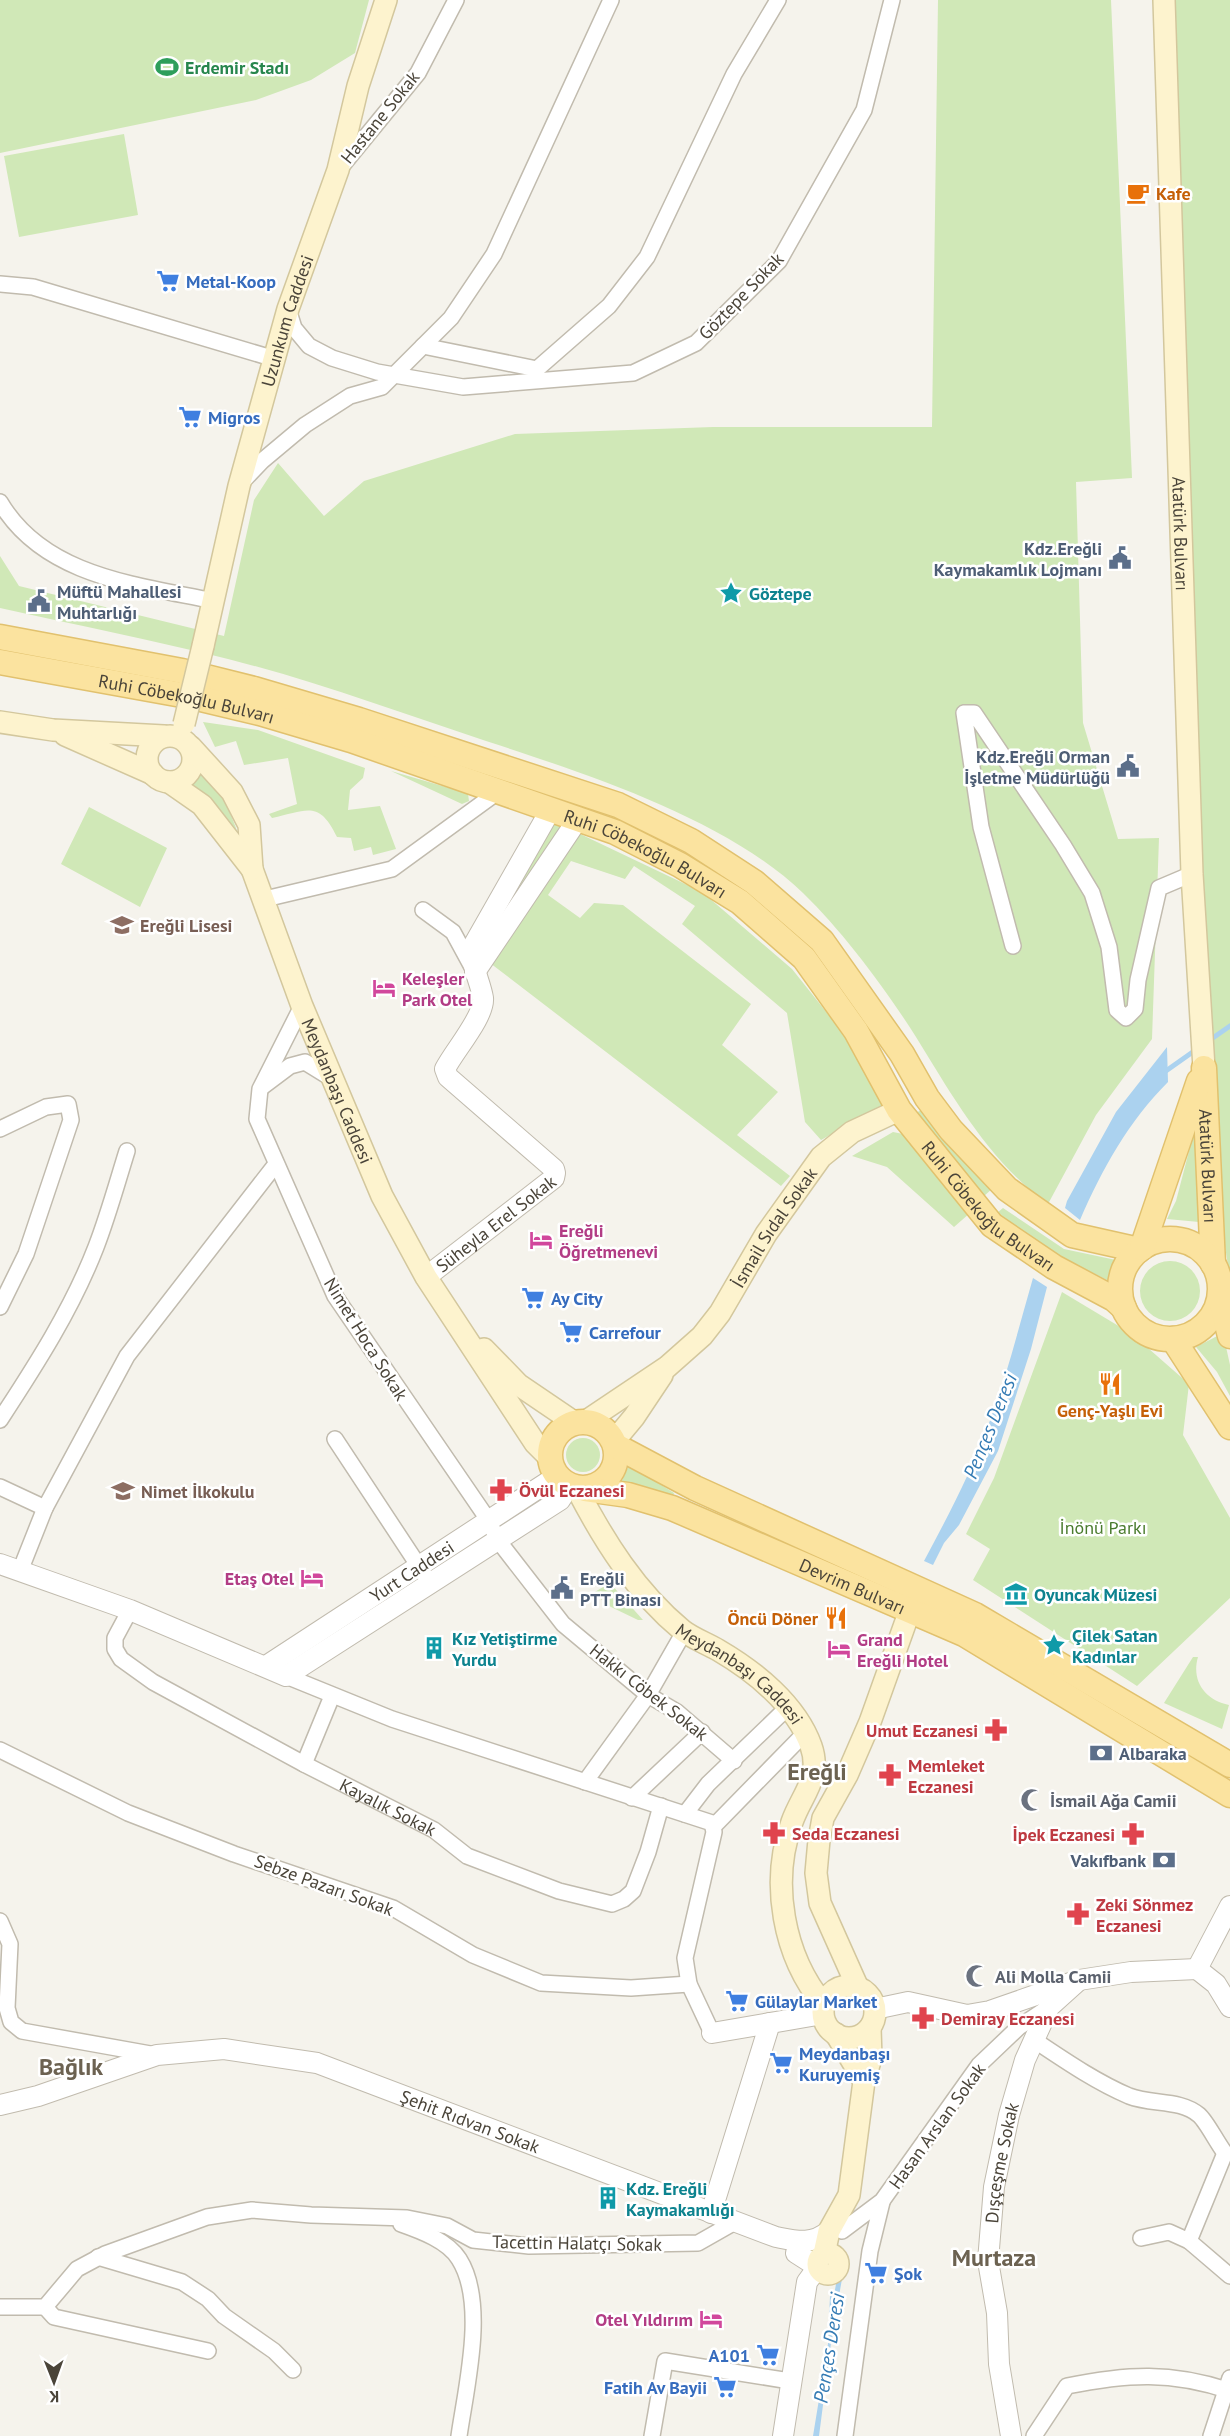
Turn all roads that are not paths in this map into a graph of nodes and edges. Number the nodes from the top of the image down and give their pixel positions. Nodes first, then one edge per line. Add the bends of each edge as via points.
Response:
1 (386, 0) edge
2 (456, 0) edge
3 (611, 0) edge
4 (778, 0) edge
5 (892, 0) edge
6 (1164, 0) edge
7 (338, 170) junction
8 (0, 284) edge
9 (288, 309) junction
10 (423, 346) junction
11 (275, 359) junction
12 (395, 375) junction
13 (239, 486) junction
14 (2, 513) edge
15 (214, 601) junction
16 (0, 637) edge
17 (0, 662) edge
18 (0, 722) edge
19 (53, 730) junction
20 (180, 736) junction
21 (161, 778) junction
22 (499, 791) junction
23 (551, 809) junction
24 (578, 819) junction
25 (252, 868) junction
26 (1192, 874) junction
27 (265, 899) junction
28 (423, 910) dead end
29 (1013, 946) dead end
30 (475, 972) junction
31 (302, 1006) junction
32 (1203, 1061) junction
33 (331, 1078) junction
34 (260, 1089) junction
35 (927, 1098) junction
36 (899, 1110) junction
37 (0, 1129) edge
38 (127, 1151) dead end
39 (276, 1164) junction
40 (1007, 1189) junction
41 (983, 1215) junction
42 (1141, 1249) junction
43 (1214, 1264) junction
44 (426, 1277) junction
45 (1220, 1297) junction
46 (443, 1304) junction
47 (0, 1307) edge
48 (1124, 1308) junction
49 (1230, 1336) edge
50 (1173, 1339) junction
51 (667, 1366) junction
52 (0, 1420) edge
53 (580, 1422) junction
54 (1230, 1427) edge
55 (335, 1439) dead end
56 (615, 1443) junction
57 (568, 1479) junction
58 (0, 1488) edge
59 (45, 1508) junction
60 (493, 1530) junction
61 (0, 1564) edge
62 (418, 1565) junction
63 (20, 1571) junction
64 (429, 1582) junction
65 (130, 1610) junction
66 (910, 1610) junction
67 (684, 1632) junction
68 (266, 1666) junction
69 (286, 1676) junction
70 (648, 1695) junction
71 (332, 1696) junction
72 (787, 1708) junction
73 (702, 1732) junction
74 (805, 1733) junction
75 (0, 1750) edge
76 (734, 1761) junction
77 (304, 1764) junction
78 (1230, 1765) edge
79 (585, 1782) junction
80 (1230, 1795) edge
81 (632, 1798) junction
82 (661, 1806) junction
83 (686, 1814) junction
84 (714, 1826) junction
85 (1230, 1906) edge
86 (0, 1921) edge
87 (837, 1945) junction
88 (1197, 1969) junction
89 (1079, 1980) junction
90 (689, 1984) junction
91 (1223, 1986) edge
92 (858, 1988) junction
93 (826, 2004) junction
94 (1049, 2007) junction
95 (1230, 2007) edge
96 (872, 2019) junction
97 (770, 2023) junction
98 (712, 2033) joint
99 (836, 2034) junction
100 (1034, 2040) junction
101 (157, 2055) junction
102 (864, 2081) junction
103 (0, 2105) edge
104 (1228, 2154) edge
105 (882, 2201) junction
106 (711, 2212) junction
107 (382, 2216) junction
108 (735, 2222) junction
109 (842, 2228) junction
110 (1141, 2238) dead end
111 (1189, 2241) junction
112 (799, 2248) junction
113 (870, 2251) junction
114 (99, 2257) junction
115 (823, 2267) junction
116 (1230, 2276) edge
117 (0, 2307) edge
118 (45, 2307) junction
119 (208, 2351) dead end
120 (293, 2370) dead end
121 (790, 2381) junction
122 (1229, 2386) edge
123 (459, 2436) edge
124 (652, 2436) edge
125 (783, 2436) edge
126 (845, 2436) edge
127 (1011, 2436) edge
128 (1034, 2436) edge
129 (1211, 2436) edge

1 - 7 main road, Uzunkum Caddesi via 358,86
2 - 7 street, Hastane Sokak via 418,73
3 - 10 street via 494,254 451,318
4 - 10 street via 734,74 647,258 609,306 537,369
5 - 12 street, Göztepe Sokak via 864,110 779,261 696,343 633,372 463,387
6 - 26 main road, Atatürk Bulvarı
7 - 9 main road, Uzunkum Caddesi
8 - 11 street via 33,287
9 - 11 main road, Uzunkum Caddesi
9 - 12 street, Göztepe Sokak via 294,328 309,346 332,358
10 - 12 street
11 - 13 main road, Uzunkum Caddesi
12 - 13 street via 382,387 350,396 305,425
13 - 15 main road, Uzunkum Caddesi
14 - 15 street via 58,558 96,576
15 - 20 main road, Uzunkum Caddesi, bridge
16 - 35 main road, Ruhi Cöbekoğlu Bulvarı via 182,671 370,723 618,806 691,841 754,882 822,942 902,1054
17 - 22 main road, Ruhi Cöbekoğlu Bulvarı via 260,713
18 - 19 main road
19 - 20 main road
19 - 21 main road, Meydanbaşı Caddesi
20 - 21 main road via 151,745 148,768
20 - 21 main road via 194,761 192,768 183,779
20 - 25 main road, Meydanbaşı Caddesi via 226,784 241,809 249,825
21 - 25 main road, Meydanbaşı Caddesi via 202,805
22 - 23 main road, Ruhi Cöbekoğlu Bulvarı
22 - 27 street via 392,869
23 - 24 main road, Ruhi Cöbekoğlu Bulvarı
23 - 30 street, Süheyla Erel Sokak via 473,946
24 - 30 street
24 - 36 main road, Ruhi Cöbekoğlu Bulvarı via 615,832 680,865 740,902 804,958 856,1031
25 - 27 main road, Meydanbaşı Caddesi
26 - 29 street via 1159,888 1135,1009 1126,1018 1117,1010 1109,947 1092,893 974,713 964,713 981,827
26 - 32 main road, Atatürk Bulvarı
27 - 31 main road, Meydanbaşı Caddesi
28 - 30 street via 453,932
30 - 44 street, Süheyla Erel Sokak via 483,998 480,1012 447,1063 445,1074 555,1173 554,1178
31 - 33 main road, Meydanbaşı Caddesi
31 - 34 street, Nimet Hoca Sokak
32 - 42 main road, Atatürk Bulvarı
32 - 43 main road, Atatürk Bulvarı
33 - 34 street via 305,1062 290,1066
33 - 44 main road, Meydanbaşı Caddesi via 382,1196
34 - 39 street, Nimet Hoca Sokak via 257,1119
35 - 36 main road
35 - 40 main road, Ruhi Cöbekoğlu Bulvarı via 951,1130
36 - 41 main road, Ruhi Cöbekoğlu Bulvarı
36 - 51 main road, İsmail Sıdal Sokak via 852,1132 821,1157 766,1234 720,1313 702,1336
37 - 47 street via 46,1107 68,1104 71,1110 26,1254
38 - 52 street via 96,1247 74,1298
39 - 59 street via 128,1356
39 - 60 street, Nimet Hoca Sokak via 335,1296
40 - 41 main road
40 - 42 main road, Ruhi Cöbekoğlu Bulvarı via 1072,1235
41 - 48 main road, Ruhi Cöbekoğlu Bulvarı via 1009,1239
42 - 43 main road, Atatürk Bulvarı via 1173,1239 1189,1243
42 - 48 main road, Atatürk Bulvarı via 1124,1268 1120,1282
43 - 45 main road, Atatürk Bulvarı
44 - 46 main road, Meydanbaşı Caddesi
45 - 49 main road, Atatürk Bulvarı
45 - 50 main road via 1204,1326 1190,1336
46 - 53 main road, Meydanbaşı Caddesi via 519,1385
46 - 57 main road, Meydanbaşı Caddesi via 535,1443
48 - 50 main road via 1143,1332
50 - 54 main road
51 - 53 main road, İsmail Sıdal Sokak
51 - 56 main road, İsmail Sıdal Sokak
53 - 56 main road, Devrim Bulvarı via 604,1429
53 - 57 main road via 559,1432 554,1440
55 - 62 street
56 - 57 main road via 616,1466 595,1487
56 - 78 main road, Devrim Bulvarı via 694,1488 975,1615
57 - 60 street, Yurt Caddesi
57 - 66 main road, Devrim Bulvarı via 672,1508
57 - 67 main road, Meydanbaşı Caddesi via 644,1595
58 - 59 street
59 - 63 street
60 - 62 street, Yurt Caddesi
60 - 64 street, Yurt Caddesi
60 - 70 street, Hakkı Cöbek Sokak via 563,1624
61 - 63 street
62 - 64 street
62 - 68 street, Yurt Caddesi
63 - 65 street
64 - 69 street, Yurt Caddesi
65 - 68 street
65 - 77 street, Kayalık Sokak via 115,1638 115,1649 121,1659 193,1705
66 - 80 main road, Devrim Bulvarı via 964,1634
66 - 87 main road via 870,1722 823,1818 816,1874 820,1903
67 - 70 street
67 - 72 main road, Meydanbaşı Caddesi via 748,1670 770,1687
68 - 69 street
69 - 71 street
70 - 73 street, Hakkı Cöbek Sokak
70 - 79 street
71 - 77 street
71 - 79 street
72 - 74 main road, Meydanbaşı Caddesi
72 - 76 street
73 - 76 street, Hakkı Cöbek Sokak
73 - 81 street
74 - 84 street
74 - 93 main road, Meydanbaşı Caddesi via 815,1769 782,1857 781,1881 785,1927 809,1986
75 - 90 street, Sebze Pazarı Sokak via 128,1813 393,1908 473,1954 541,1983 631,1988
76 - 83 street via 708,1784
77 - 82 street, Kayalık Sokak via 434,1830 467,1856 559,1891 612,1904 633,1891
79 - 81 street
81 - 82 street
82 - 83 street
83 - 84 street
84 - 90 street via 685,1958
85 - 88 street
86 - 101 street via 10,1944 7,2008 11,2022 22,2031
87 - 92 main road
87 - 93 main road
88 - 89 street via 1131,1972
88 - 91 street
89 - 94 street, Dışçeşme Sokak
89 - 96 street via 990,2011 967,2015 908,2002
90 - 98 street
91 - 95 street
92 - 93 main road via 843,1987
92 - 96 main road via 870,1996
93 - 97 street
93 - 99 main road via 829,2028
94 - 100 street, Dışçeşme Sokak
94 - 105 street, Hasan Arslan Sokak via 1019,2027 978,2066
96 - 99 main road via 850,2038
96 - 102 main road via 871,2058
97 - 98 street
97 - 106 street
99 - 102 main road
100 - 104 street via 1128,2095 1147,2102 1184,2106 1201,2116
100 - 127 street, Dışçeşme Sokak via 1009,2115 994,2187 988,2261
101 - 103 street, Şehit Rıdvan Sokak
101 - 106 street, Şehit Rıdvan Sokak via 224,2049 317,2063
102 - 109 main road
104 - 111 street
105 - 109 street, Hasan Arslan Sokak
105 - 113 street, Hasan Arslan Sokak
106 - 108 street, Şehit Rıdvan Sokak
107 - 108 street, Tacettin Halatçı Sokak via 447,2226 473,2240 529,2246 698,2243
107 - 114 street, Tacettin Halatçı Sokak via 252,2210 207,2217
107 - 123 street via 446,2244 466,2273 472,2329
108 - 112 street, Şehit Rıdvan Sokak
109 - 112 street
109 - 113 street via 867,2239
109 - 115 main road
110 - 111 street via 1169,2232
111 - 116 street
112 - 115 street, Şehit Rıdvan Sokak
112 - 115 street
113 - 126 street, Hasan Arslan Sokak
114 - 118 street, Tacettin Halatçı Sokak via 77,2269
114 - 120 street via 182,2282 274,2351
115 - 121 street via 804,2306
117 - 118 street
118 - 119 street via 54,2318
121 - 124 street via 665,2361
121 - 125 street
122 - 128 street via 1167,2375 1117,2376 1067,2386
122 - 129 street

